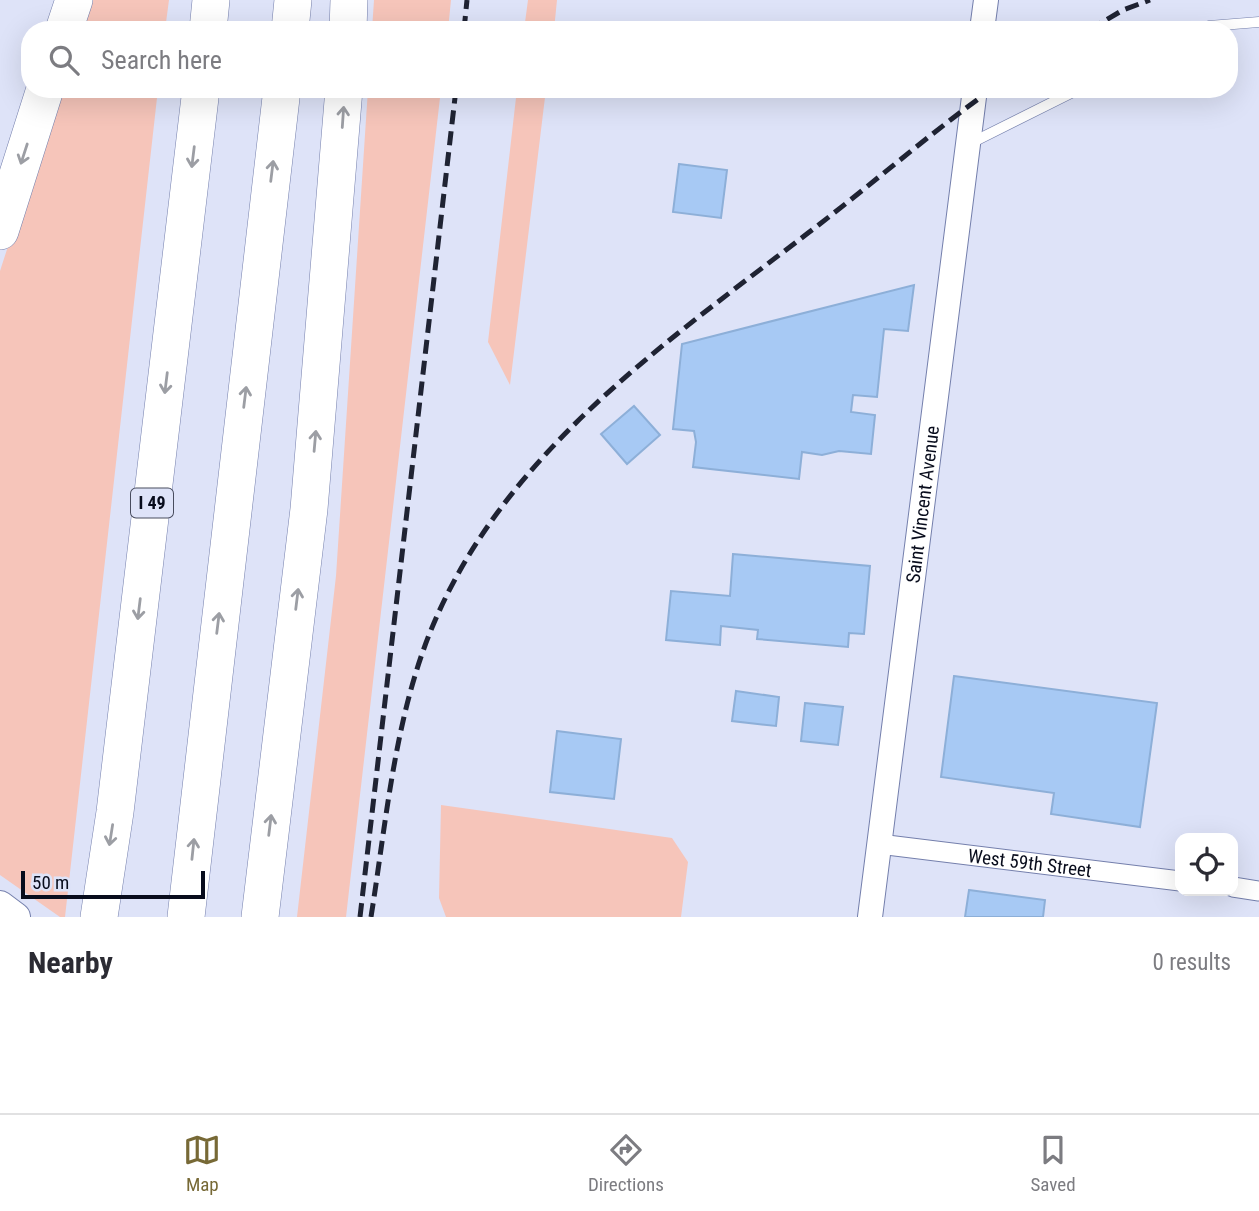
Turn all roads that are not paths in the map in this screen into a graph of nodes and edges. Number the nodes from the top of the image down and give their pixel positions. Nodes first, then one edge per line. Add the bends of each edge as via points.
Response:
1 (74, 0) edge
2 (211, 0) edge
3 (293, 0) edge
4 (349, 0) edge
5 (986, 0) edge
6 (67, 21) edge
7 (209, 21) edge
8 (291, 21) edge
9 (348, 21) edge
10 (983, 21) edge
11 (1259, 22) edge
12 (1238, 24) edge
13 (42, 98) edge
14 (200, 98) edge
15 (281, 98) edge
16 (343, 98) edge
17 (974, 98) edge
18 (1061, 98) edge
19 (968, 144) junction
20 (0, 231) edge
21 (878, 844) junction
22 (1175, 880) edge
23 (1238, 888) edge
24 (1259, 891) edge
25 (0, 905) edge
26 (16, 917) edge
27 (99, 917) edge
28 (186, 917) edge
29 (260, 917) edge
30 (870, 917) edge

1 - 6 highway
2 - 7 highway
3 - 8 highway
4 - 9 highway
5 - 10 street
11 - 12 lane
13 -> 20 highway
14 -> 27 highway, I 49
28 -> 15 highway
29 -> 16 highway via 309,509
17 - 19 street, Saint Vincent Avenue
18 - 19 lane
19 - 21 street, Saint Vincent Avenue
21 - 22 street, West 59th Street
21 - 30 street, Saint Vincent Avenue
23 - 24 street
25 - 26 main road

